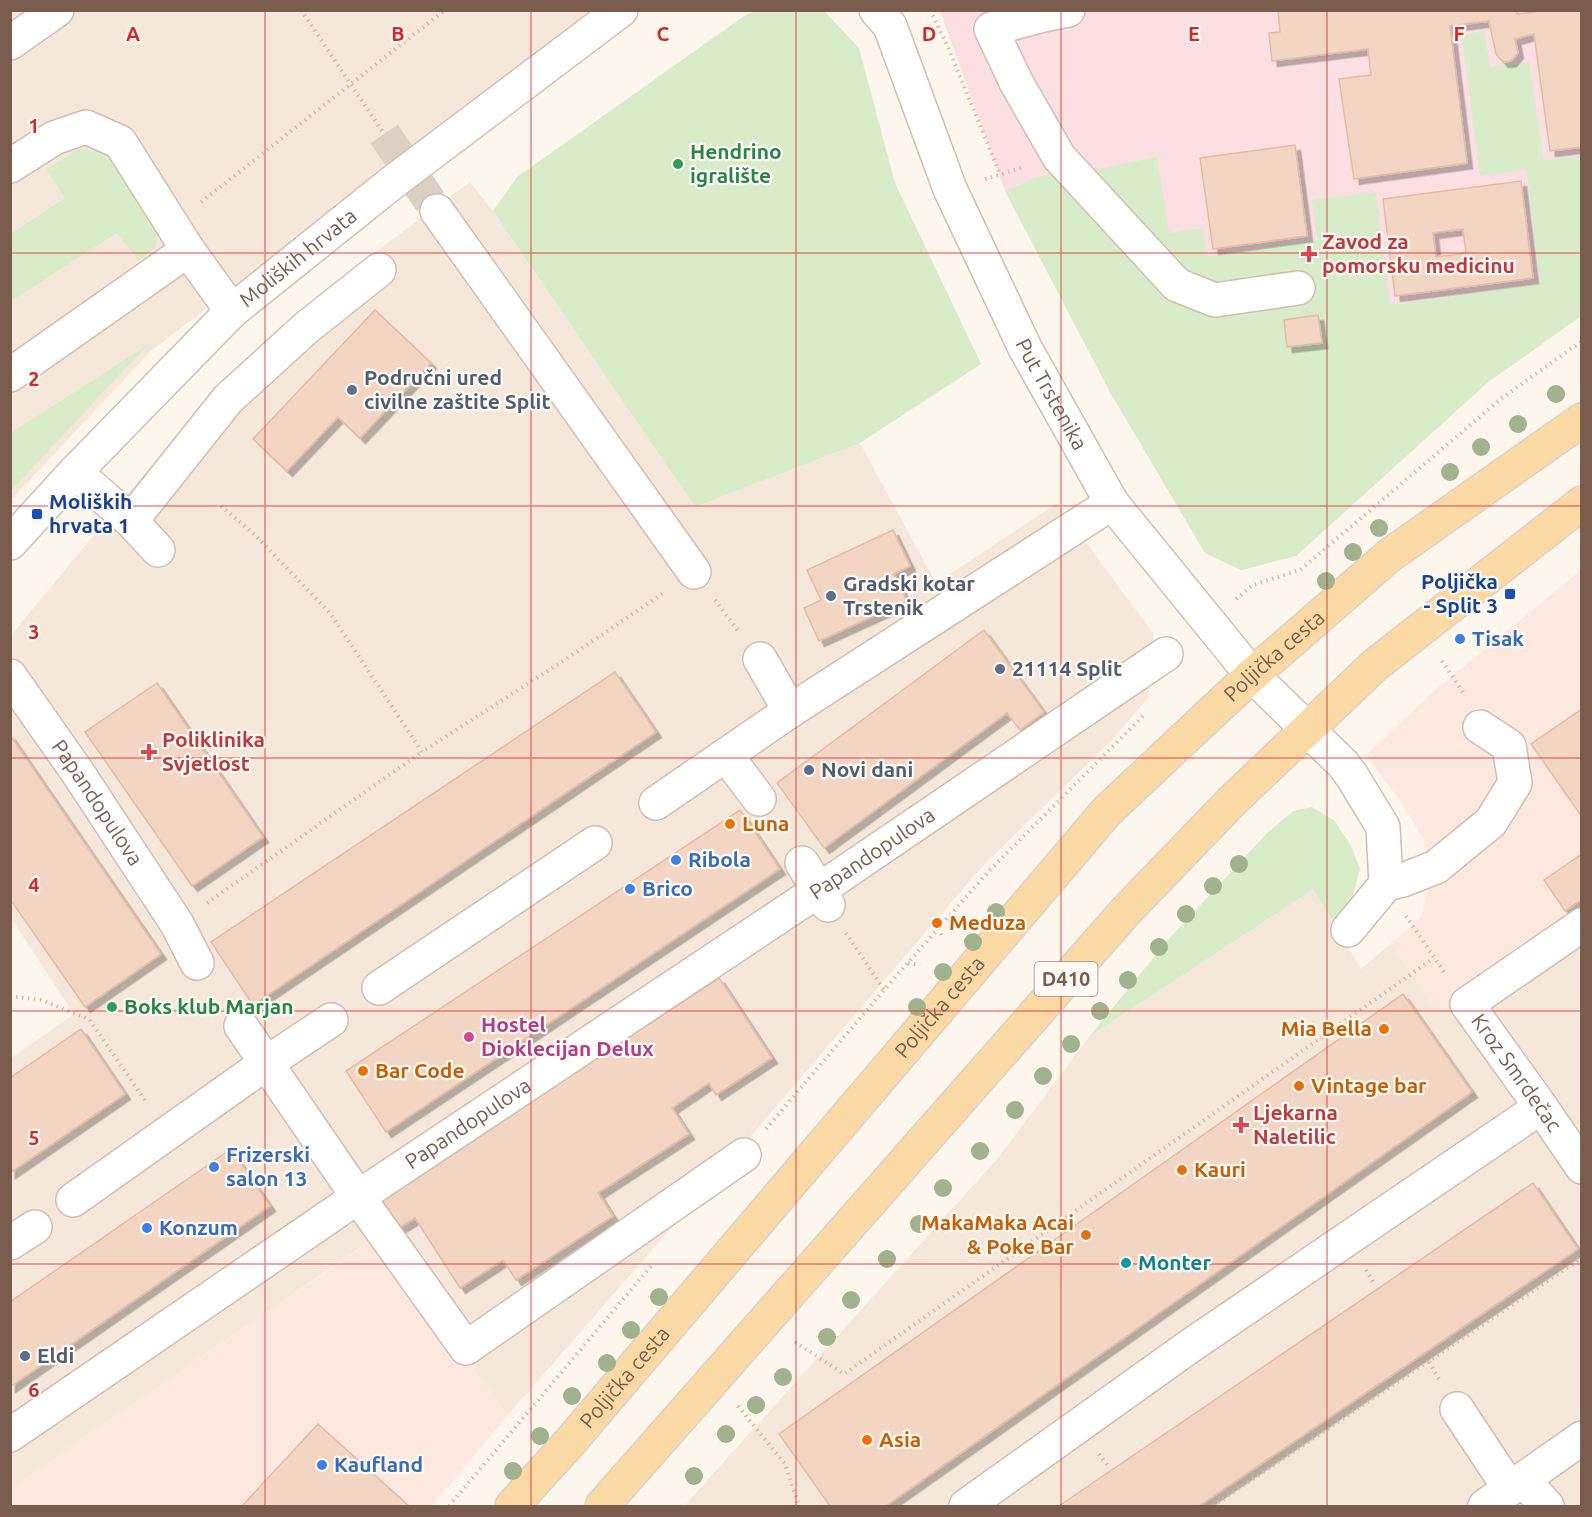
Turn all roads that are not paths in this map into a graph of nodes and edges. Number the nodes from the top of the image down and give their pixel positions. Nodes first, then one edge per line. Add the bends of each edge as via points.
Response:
1 (57, 10) edge
2 (621, 10) edge
3 (876, 10) edge
4 (1051, 12) edge
5 (10, 44) edge
6 (10, 166) edge
7 (437, 211) tunnel mouth
8 (180, 237) junction
9 (379, 270) dead end
10 (1298, 288) dead end
11 (232, 311) junction
12 (10, 375) edge
13 (1581, 420) edge
14 (75, 472) junction
15 (1112, 503) junction
16 (1581, 503) edge
17 (131, 521) junction
18 (10, 543) edge
19 (158, 550) dead end
20 (694, 572) road end
21 (1166, 654) dead end
22 (760, 659) road end
23 (1252, 675) junction
24 (10, 676) edge
25 (790, 711) junction
26 (1475, 715) road end
27 (1307, 730) junction
28 (726, 755) junction
29 (759, 799) dead end
30 (656, 803) dead end
31 (595, 843) dead end
32 (802, 863) dead end
33 (1386, 884) junction
34 (824, 898) junction
35 (1581, 925) edge
36 (1348, 930) dead end
37 (197, 963) dead end
38 (379, 988) dead end
39 (331, 1020) dead end
40 (241, 1026) dead end
41 (265, 1064) junction
42 (1541, 1107) junction
43 (744, 1155) road end
44 (1581, 1167) edge
45 (358, 1197) junction
46 (73, 1200) dead end
47 (1457, 1409) dead end
48 (10, 1435) edge
49 (1581, 1438) edge
50 (1506, 1492) edge
51 (512, 1506) edge
52 (602, 1506) edge
53 (966, 1506) edge
54 (1547, 1506) edge

1 - 5 street
2 - 11 street, Moliških hrvata via 393,182
3 - 15 street, Put Trstenika via 890,26 950,189 1026,348
4 - 10 street via 992,28 1016,82 1059,157 1177,285 1215,300
6 - 8 street via 54,138 86,127 120,142
7 - 20 street
8 - 11 street
8 - 12 street
9 - 17 street via 306,328 228,399
11 - 14 street, Moliških hrvata
13 - 23 main road, Poljička cesta via 1390,555
14 - 17 street
14 - 18 street, Moliških hrvata
15 - 23 street, Put Trstenika
15 - 25 street
16 - 27 main road, D410 via 1375,665
17 - 19 street
21 - 34 street, Papandopulova
22 - 25 street
23 - 27 street, Put Trstenika
23 - 51 main road, Poljička cesta via 1107,812
24 - 37 street, Papandopulova via 177,924
25 - 28 street
26 - 33 street via 1509,746 1515,783 1491,822 1436,867
27 - 33 street, Put Trstenika via 1352,776 1383,827
27 - 52 main road, D410 via 1126,911
28 - 29 street
28 - 30 street
31 - 38 street
32 - 34 street
33 - 36 street
34 - 45 street, Papandopulova
35 - 42 street, Kroz Smrdečac via 1467,1004
39 - 41 street
40 - 41 street
41 - 45 street
41 - 46 street
42 - 44 street, Kroz Smrdečac
42 - 53 street via 1190,1346
43 - 45 street via 466,1348
45 - 48 street, Papandopulova
47 - 50 street
49 - 50 street
50 - 54 street

